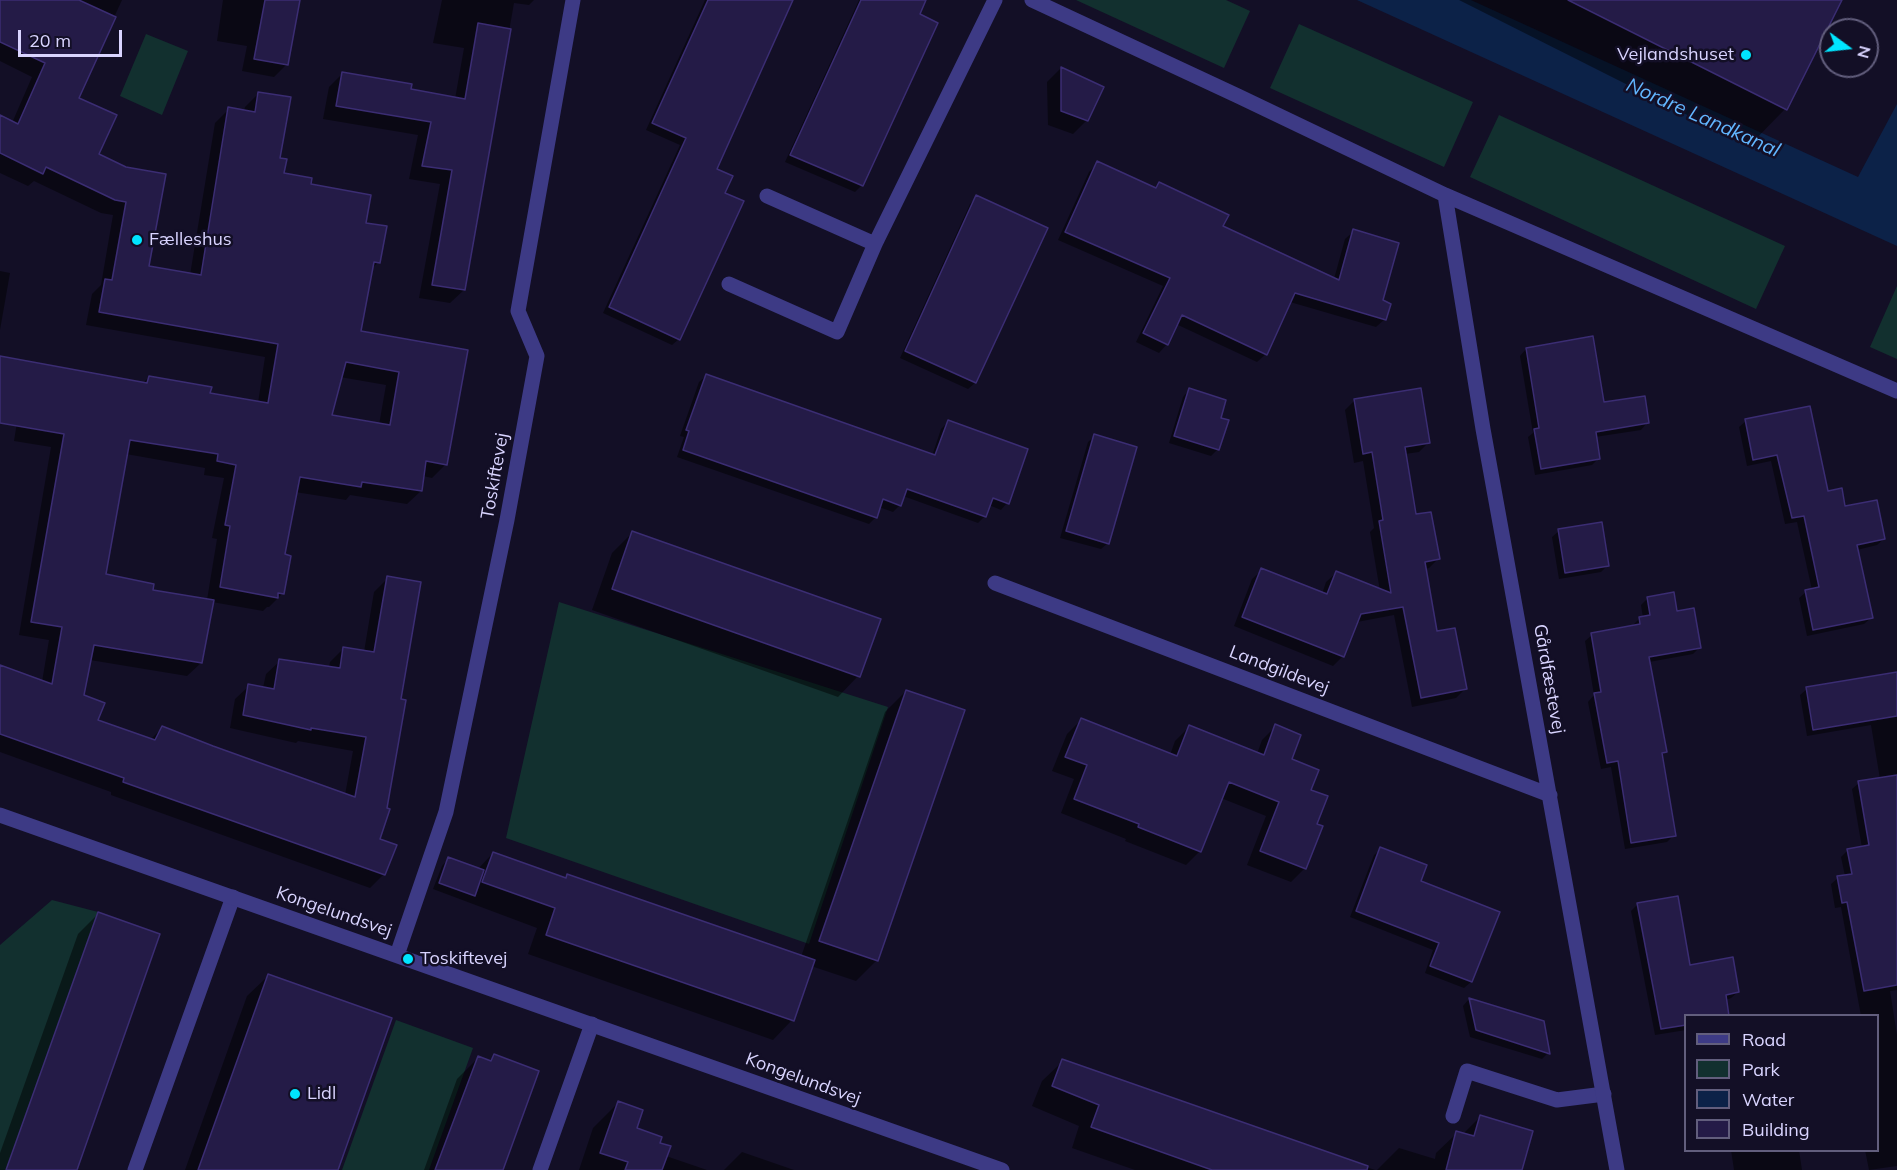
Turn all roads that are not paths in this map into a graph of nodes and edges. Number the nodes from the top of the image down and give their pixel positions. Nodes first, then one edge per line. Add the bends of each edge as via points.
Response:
1 (573, 0) edge
2 (995, 0) edge
3 (1032, 0) edge
4 (1445, 195) junction
5 (767, 196) dead end
6 (876, 244) junction
7 (729, 284) dead end
8 (1897, 392) edge
9 (995, 583) dead end
10 (1550, 795) junction
11 (0, 815) edge
12 (233, 897) junction
13 (397, 955) junction
14 (592, 1024) junction
15 (1604, 1094) junction
16 (1453, 1116) dead end
17 (135, 1170) edge
18 (540, 1170) edge
19 (1002, 1170) edge
20 (1617, 1170) edge

1 - 13 street, Toskiftevej via 518,311 537,356 507,520 446,812
2 - 6 street
3 - 4 street
4 - 8 street
4 - 10 street, Gårdfæstevej
5 - 6 street
6 - 7 street via 837,332
9 - 10 street, Landgildevej
10 - 15 street, Gårdfæstevej
11 - 12 street, Kongelundsvej
12 - 13 street, Kongelundsvej
12 - 17 street
13 - 14 street, Kongelundsvej
14 - 18 street
14 - 19 street, Kongelundsvej
15 - 16 street via 1557,1100 1467,1071
15 - 20 street, Gårdfæstevej

